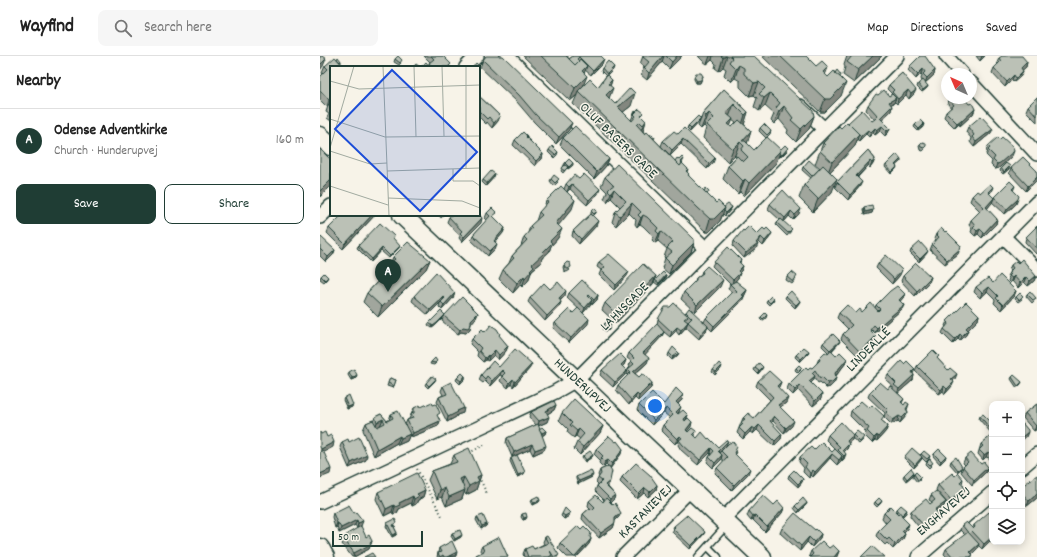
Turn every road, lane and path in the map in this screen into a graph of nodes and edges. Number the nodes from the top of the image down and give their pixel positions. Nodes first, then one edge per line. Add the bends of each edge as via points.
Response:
1 (477, 56) edge
2 (507, 56) edge
3 (897, 56) edge
4 (946, 56) edge
5 (467, 66) edge
6 (957, 68) edge
7 (977, 89) edge
8 (788, 95) edge
9 (824, 129) junction
10 (320, 136) edge
11 (330, 145) edge
12 (1037, 154) edge
13 (1037, 202) edge
14 (330, 207) edge
15 (403, 216) edge
16 (320, 217) edge
17 (1004, 237) junction
18 (706, 249) junction
19 (1037, 270) edge
20 (576, 380) junction
21 (484, 445) dead end
22 (1037, 454) edge
23 (469, 458) edge
24 (412, 459) junction
25 (1025, 464) edge
26 (478, 476) edge
27 (691, 489) junction
28 (487, 494) dead end
29 (989, 496) edge
30 (320, 502) edge
31 (442, 516) dead end
32 (725, 521) junction
33 (708, 546) junction
34 (320, 548) edge
35 (325, 557) edge
36 (623, 557) edge
37 (698, 557) edge
38 (718, 557) edge
39 (762, 557) edge
40 (918, 557) edge

1 - 5 street
2 - 18 street, OLUF BAGERS GADE
3 - 9 street, LAHNSGADE
4 - 6 street
7 - 12 street
8 - 9 street
9 - 18 street, LAHNSGADE
10 - 11 street
13 - 17 street, LINDEALLÉ
14 - 16 street
15 - 20 street, HUNDERUPVEJ
17 - 19 street
17 - 32 street, LINDEALLÉ
18 - 20 street, LAHNSGADE
20 - 24 street, LAHNSGADE
20 - 27 street, HUNDERUPVEJ
21 - 23 path via 467,454
22 - 25 street
24 - 30 street, LAHNSGADE
24 - 31 path
26 - 28 path
27 - 32 street, HUNDERUPVEJ
27 - 36 street, KASTANIEVEJ
29 - 40 street, ENGHAVEVEJ
32 - 33 lane
32 - 39 street, HUNDERUPVEJ
33 - 37 lane
33 - 38 lane
34 - 35 street

